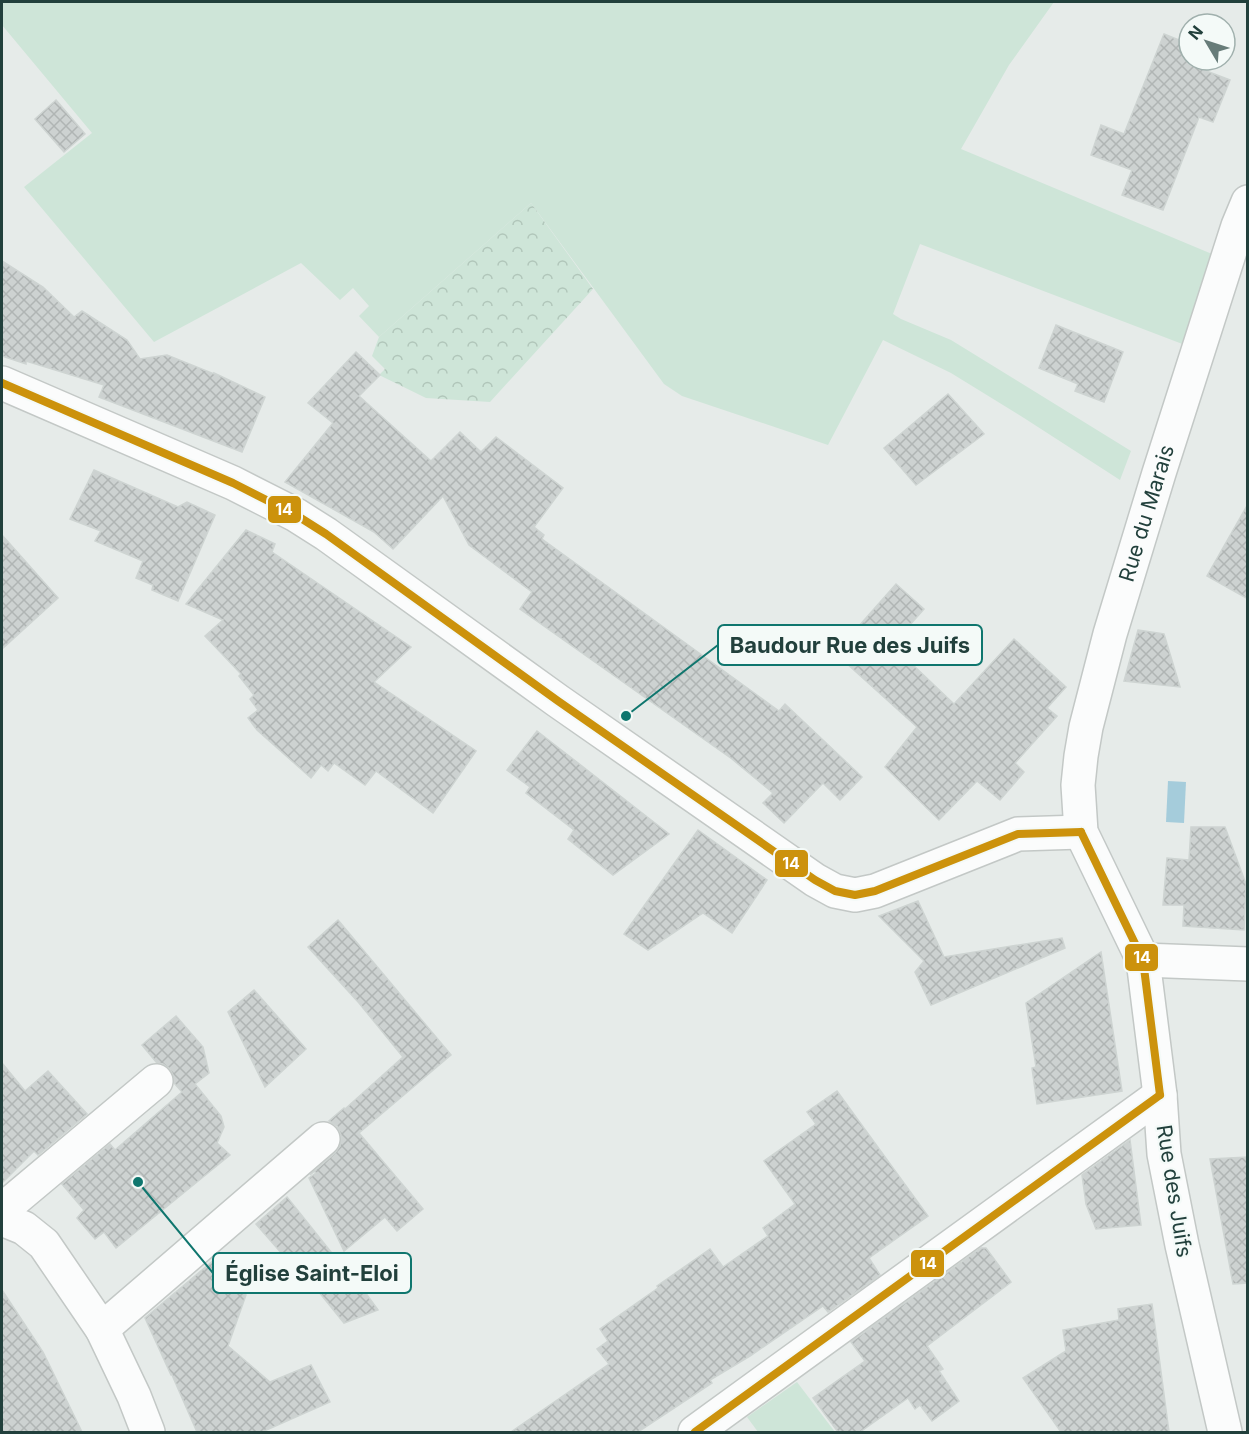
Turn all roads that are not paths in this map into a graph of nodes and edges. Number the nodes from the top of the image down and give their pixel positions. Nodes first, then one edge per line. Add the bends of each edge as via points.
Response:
1 (1248, 202) edge
2 (2, 382) edge
3 (1082, 832) junction
4 (1143, 960) junction
5 (1248, 964) edge
6 (156, 1081) dead end
7 (1160, 1095) junction
8 (323, 1139) dead end
9 (2, 1210) edge
10 (2, 1219) edge
11 (102, 1329) junction
12 (148, 1432) edge
13 (695, 1432) edge
14 (1225, 1432) edge

1 - 3 street, Rue du Marais via 1110,634 1081,756 1078,785
2 - 3 street via 234,483 306,522 567,708 835,891 855,895 875,891 1018,834
3 - 4 street, Rue des Juifs
4 - 5 street
4 - 7 street, Rue des Juifs
6 - 9 street
7 - 13 street
7 - 14 street, Rue des Juifs via 1164,1155
8 - 11 street
10 - 11 street via 24,1228 44,1244
11 - 12 street

